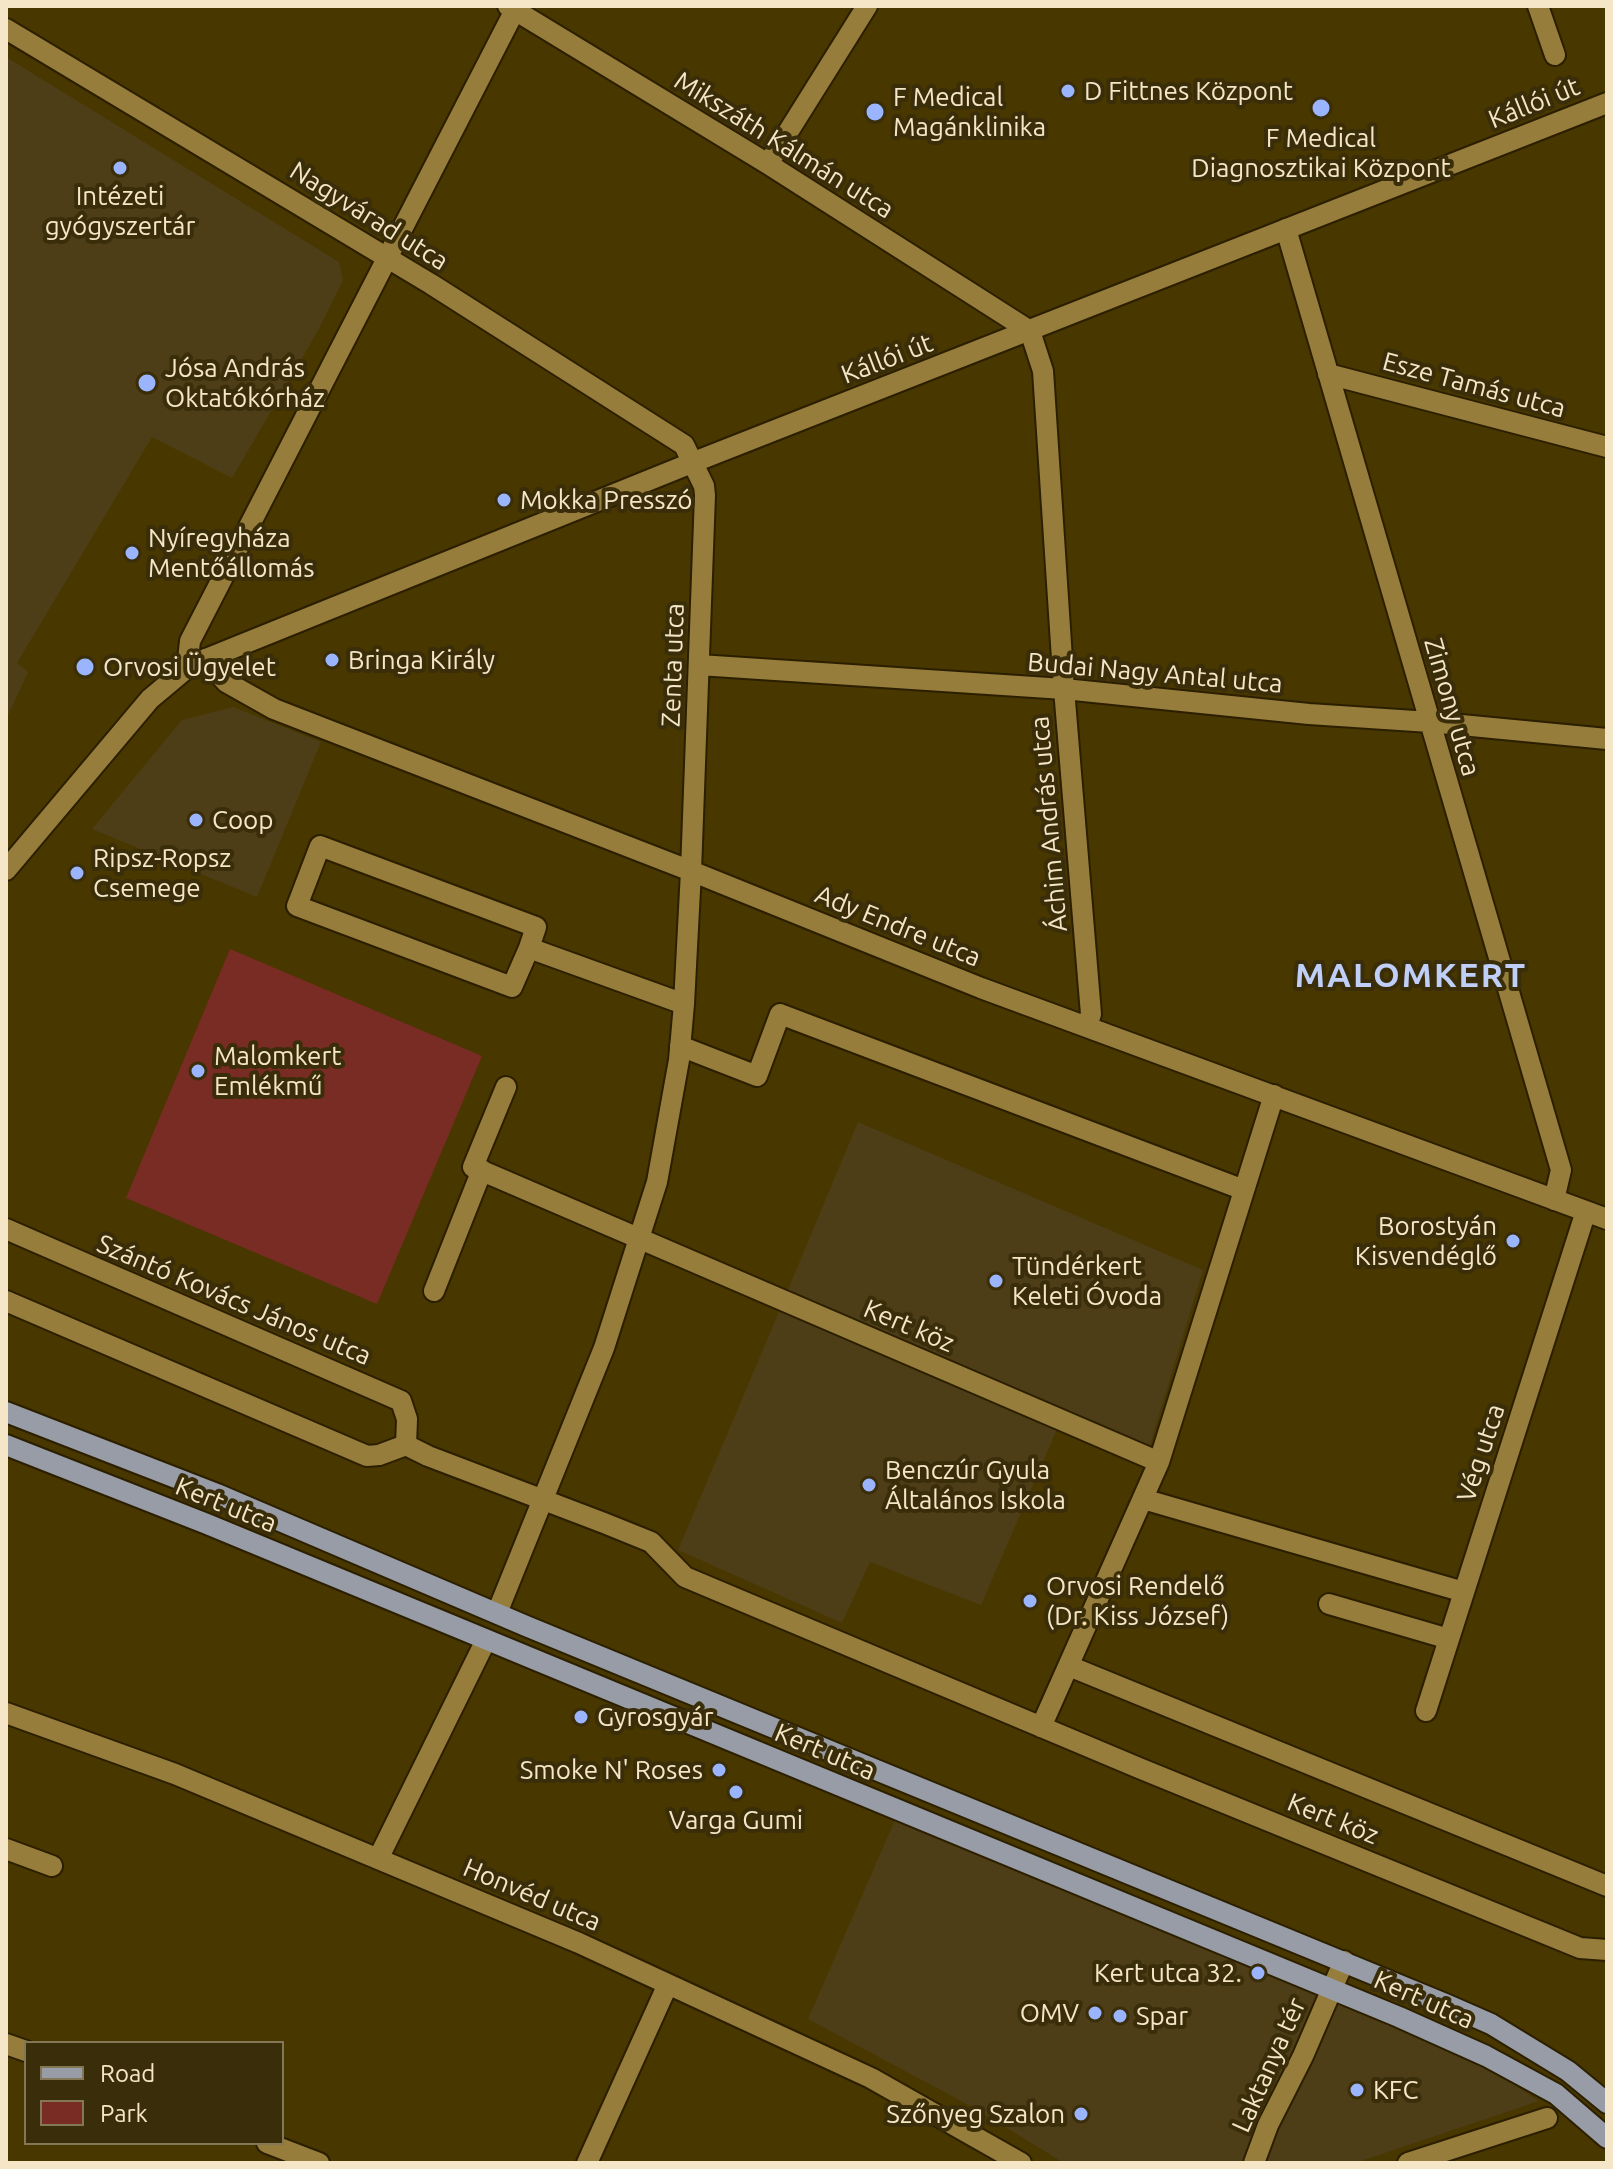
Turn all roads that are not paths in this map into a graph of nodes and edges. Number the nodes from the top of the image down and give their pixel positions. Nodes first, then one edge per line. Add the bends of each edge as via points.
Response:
1 (867, 6) edge
2 (1538, 6) edge
3 (514, 7) edge
4 (6, 29) edge
5 (1555, 55) dead end
6 (1607, 103) edge
7 (768, 164) junction
8 (1286, 229) junction
9 (386, 259) junction
10 (1030, 331) junction
11 (1328, 374) junction
12 (1607, 447) edge
13 (694, 462) junction
14 (197, 664) junction
15 (699, 665) junction
16 (1064, 689) junction
17 (1430, 722) junction
18 (1607, 739) edge
19 (6, 870) edge
20 (691, 871) junction
21 (529, 948) junction
22 (684, 1004) junction
23 (1087, 1026) junction
24 (680, 1046) junction
25 (506, 1087) dead end
26 (1274, 1095) junction
27 (482, 1170) junction
28 (1244, 1190) junction
29 (1554, 1200) junction
30 (1586, 1211) junction
31 (1607, 1219) edge
32 (6, 1229) edge
33 (639, 1237) junction
34 (434, 1291) dead end
35 (6, 1301) edge
36 (6, 1412) edge
37 (6, 1445) edge
38 (406, 1445) junction
39 (1159, 1462) junction
40 (543, 1499) junction
41 (1143, 1499) junction
42 (1464, 1592) junction
43 (1329, 1604) dead end
44 (497, 1613) junction
45 (1449, 1639) junction
46 (486, 1640) junction
47 (1069, 1666) junction
48 (1426, 1711) dead end
49 (6, 1713) edge
50 (1041, 1727) junction
51 (6, 1849) edge
52 (378, 1859) junction
53 (52, 1866) dead end
54 (1607, 1886) edge
55 (1607, 1950) edge
56 (1344, 1961) junction
57 (668, 1984) junction
58 (1332, 1988) junction
59 (1607, 2103) edge
60 (1547, 2118) dead end
61 (1607, 2138) edge
62 (272, 2145) edge
63 (319, 2163) edge
64 (587, 2163) edge
65 (1021, 2163) edge
66 (1254, 2163) edge
67 (1408, 2163) edge

1 - 7 street
2 - 5 street
3 - 7 street, Mikszáth Kálmán utca
3 - 9 street
4 - 9 street, Nagyvárad utca
6 - 8 street, Kállói út
7 - 10 street, Mikszáth Kálmán utca
8 - 10 street, Kállói út
8 - 11 street, Zimony utca
9 - 13 street, Nagyvárad utca via 684,445
9 - 14 street via 190,641
10 - 13 street, Kállói út
10 - 16 street, Áchim András utca via 1043,371
11 - 12 street, Esze Tamás utca
11 - 17 street, Zimony utca
13 - 14 street, Kállói út
13 - 15 street, Zenta utca via 705,495
14 - 19 street, Kállói út via 150,699
14 - 20 street, Ady Endre utca via 274,709
15 - 16 street, Budai Nagy Antal utca
15 - 20 street, Zenta utca
16 - 17 street, Budai Nagy Antal utca
16 - 23 street, Áchim András utca via 1091,1014
17 - 18 street, Budai Nagy Antal utca
17 - 29 street, Zimony utca via 1561,1170
20 - 22 street
20 - 23 street, Ady Endre utca
21 - 21 street via 536,927 320,846 297,906 512,987
21 - 22 street
22 - 24 street
23 - 26 street, Ady Endre utca
24 - 28 street via 757,1076 780,1014
24 - 33 street via 657,1182
25 - 27 street via 473,1167
26 - 28 street
26 - 29 street, Ady Endre utca
27 - 33 street, Kert köz
27 - 34 street
28 - 39 street
29 - 30 street, Ady Endre utca
30 - 31 street, Ady Endre utca
30 - 42 street, Vég utca
32 - 38 street, Szántó Kovács János utca via 401,1401
33 - 39 street, Kert köz
33 - 40 street via 604,1348
35 - 38 street via 367,1456
36 - 44 main road, Kert utca via 217,1494
37 - 46 main road, Kert utca
38 - 40 street
39 - 41 street
40 - 44 street
40 - 50 street, Kert köz via 651,1542 685,1577
41 - 42 street
41 - 47 street
42 - 45 street, Vég utca
43 - 45 street
44 - 56 main road, Kert utca
45 - 48 street, Vég utca
46 - 52 street
46 - 58 main road, Kert utca
47 - 50 street
47 - 54 street, Kert köz
49 - 52 street, Honvéd utca via 175,1774
50 - 55 street, Kert köz via 1580,1948
51 - 53 street
52 - 57 street, Honvéd utca
56 - 58 street, Laktanya tér
56 - 59 main road, Kert utca via 1491,2024 1568,2071
57 - 64 street
57 - 65 street, Honvéd utca via 871,2078
58 - 61 main road, Kert utca via 1486,2056 1556,2094
58 - 66 street, Laktanya tér
60 - 67 street
62 - 63 street

